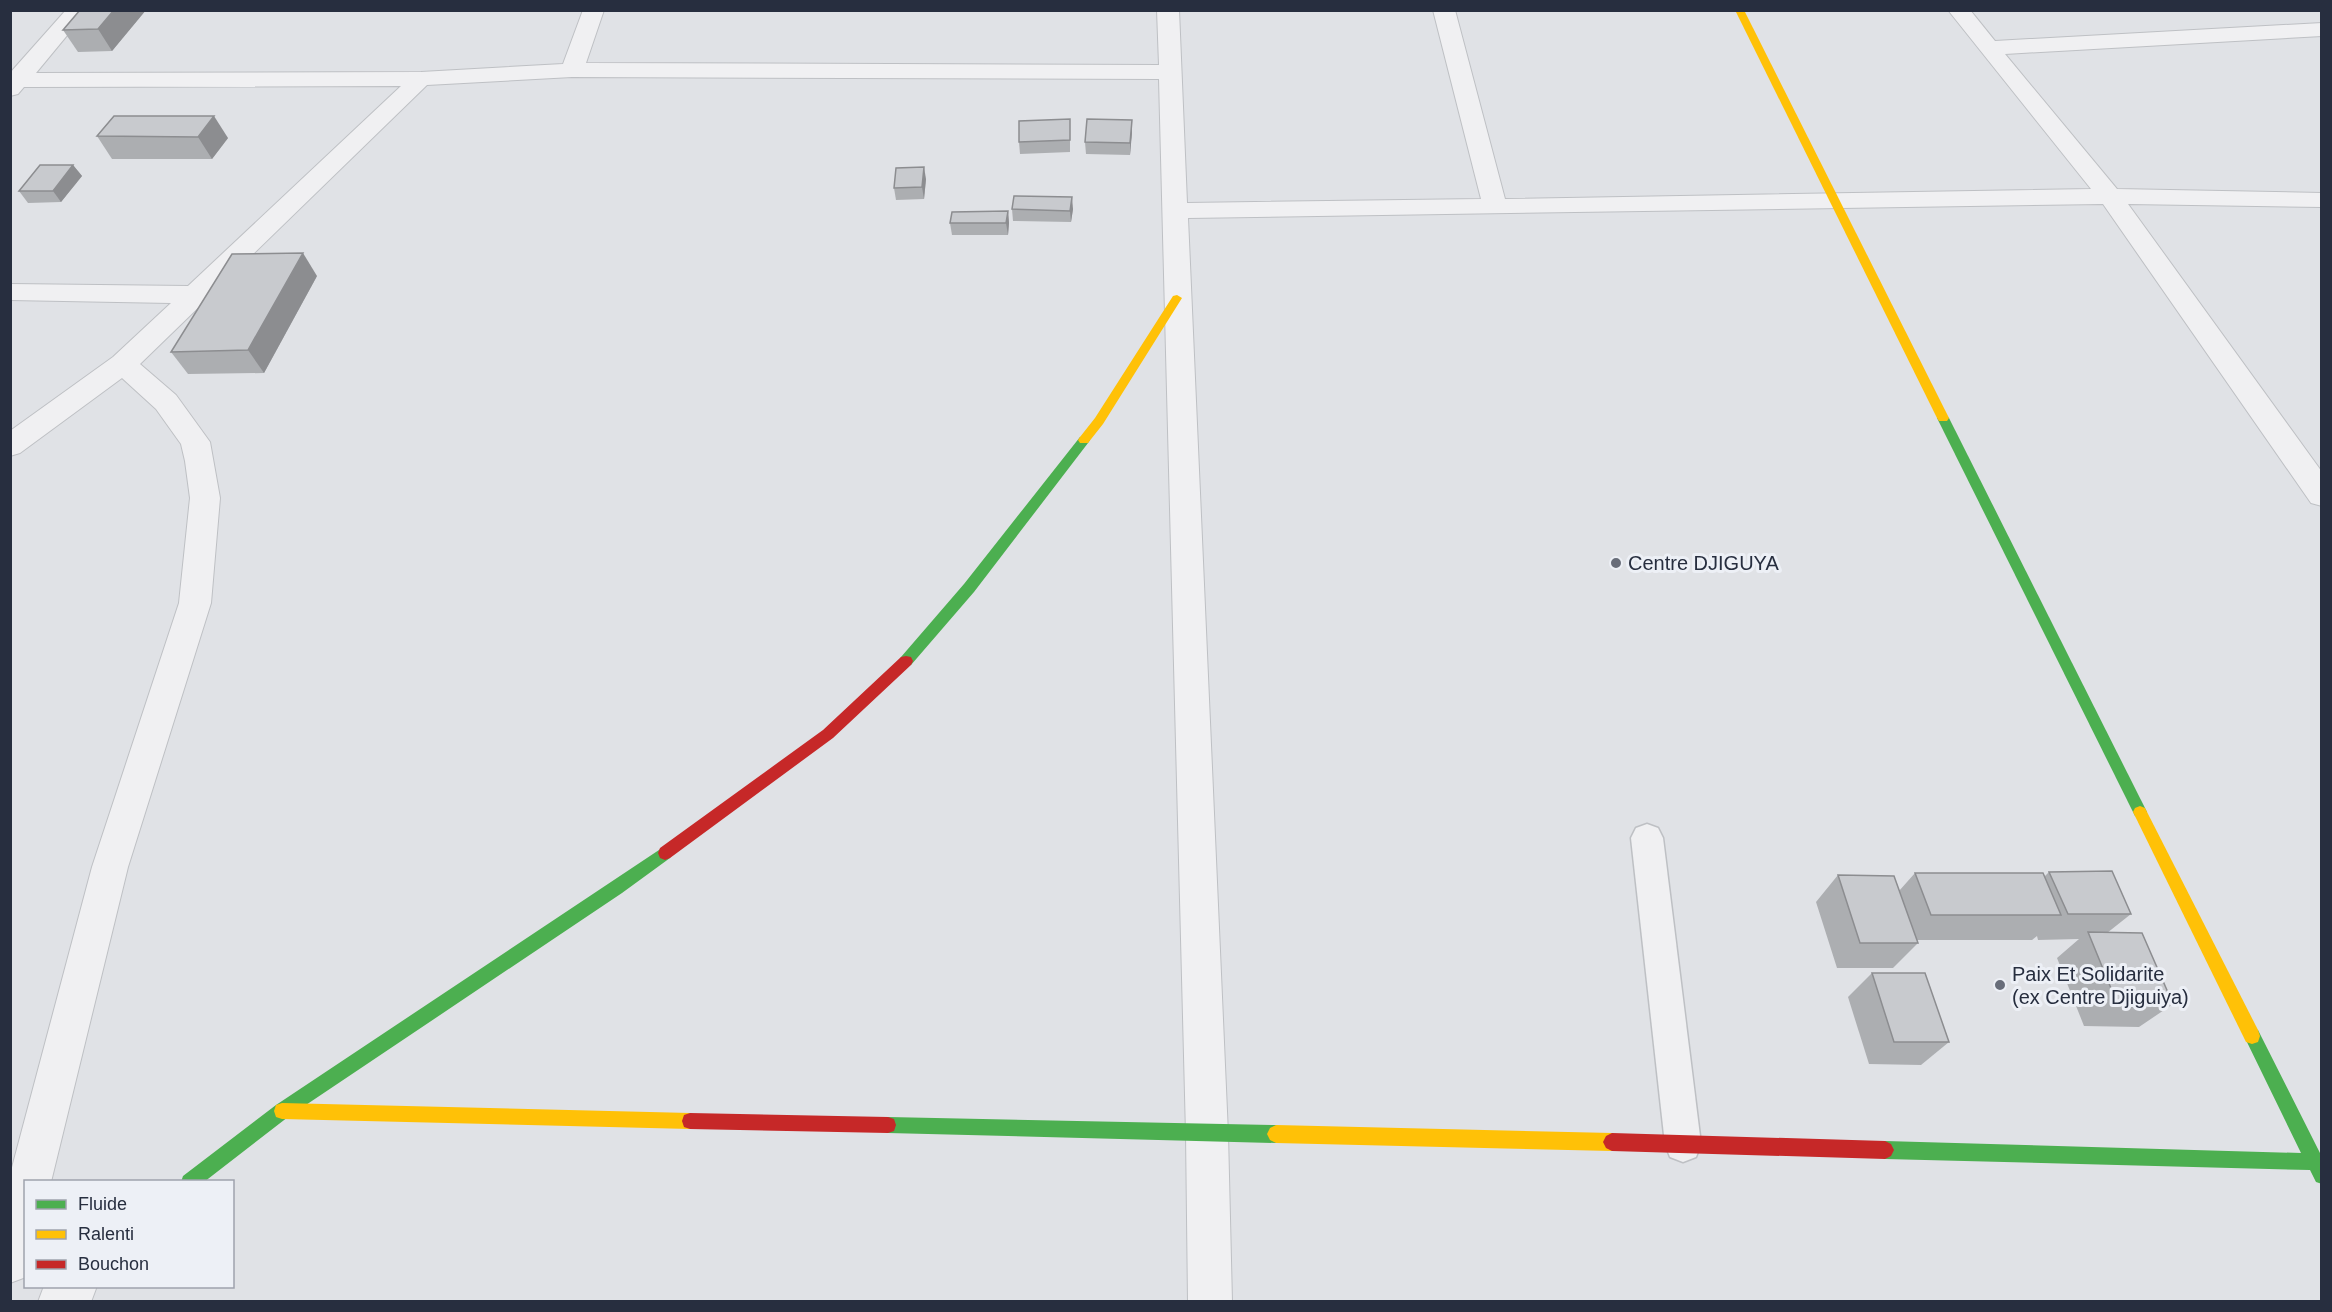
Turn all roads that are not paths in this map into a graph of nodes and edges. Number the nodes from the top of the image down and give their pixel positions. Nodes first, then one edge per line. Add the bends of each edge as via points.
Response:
1 (78, 10) edge
2 (594, 10) edge
3 (1168, 10) edge
4 (1444, 10) edge
5 (1739, 10) edge
6 (1958, 10) edge
7 (2322, 30) edge
8 (1988, 48) junction
9 (572, 70) junction
10 (1170, 72) junction
11 (421, 80) junction
12 (13, 83) edge
13 (2110, 196) junction
14 (2322, 200) edge
15 (1834, 202) junction
16 (1495, 207) junction
17 (1174, 211) junction
18 (10, 292) edge
19 (198, 295) junction
20 (1178, 298) junction
21 (123, 364) junction
22 (10, 446) edge
23 (2322, 495) edge
24 (1647, 838) dead end
25 (282, 1111) junction
26 (1207, 1134) junction
27 (1683, 1144) junction
28 (2315, 1162) junction
29 (2322, 1176) edge
30 (31, 1180) edge
31 (192, 1180) edge
32 (24, 1208) edge
33 (10, 1261) edge
34 (74, 1288) edge
35 (60, 1302) edge
36 (1210, 1302) edge

1 - 12 street
2 - 9 street
3 - 10 street
4 - 16 street
5 - 15 street
6 - 8 street
7 - 8 street
8 - 13 street
9 - 10 street
9 - 11 street
10 - 17 street
11 - 12 street
11 - 19 street
13 - 14 street
13 - 15 street
13 - 23 street
15 - 16 street
15 - 28 street
16 - 17 street
17 - 20 street
18 - 19 street
19 - 21 street
20 - 25 street via 1099,421 969,588 903,664 828,734 617,888
20 - 26 street
21 - 22 street
21 - 30 street via 166,402 195,442 205,498 195,603 110,867
24 - 27 lane
25 - 26 street
25 - 31 street
26 - 27 street
26 - 36 street
27 - 28 street
28 - 29 street
32 - 33 street
34 - 35 street

